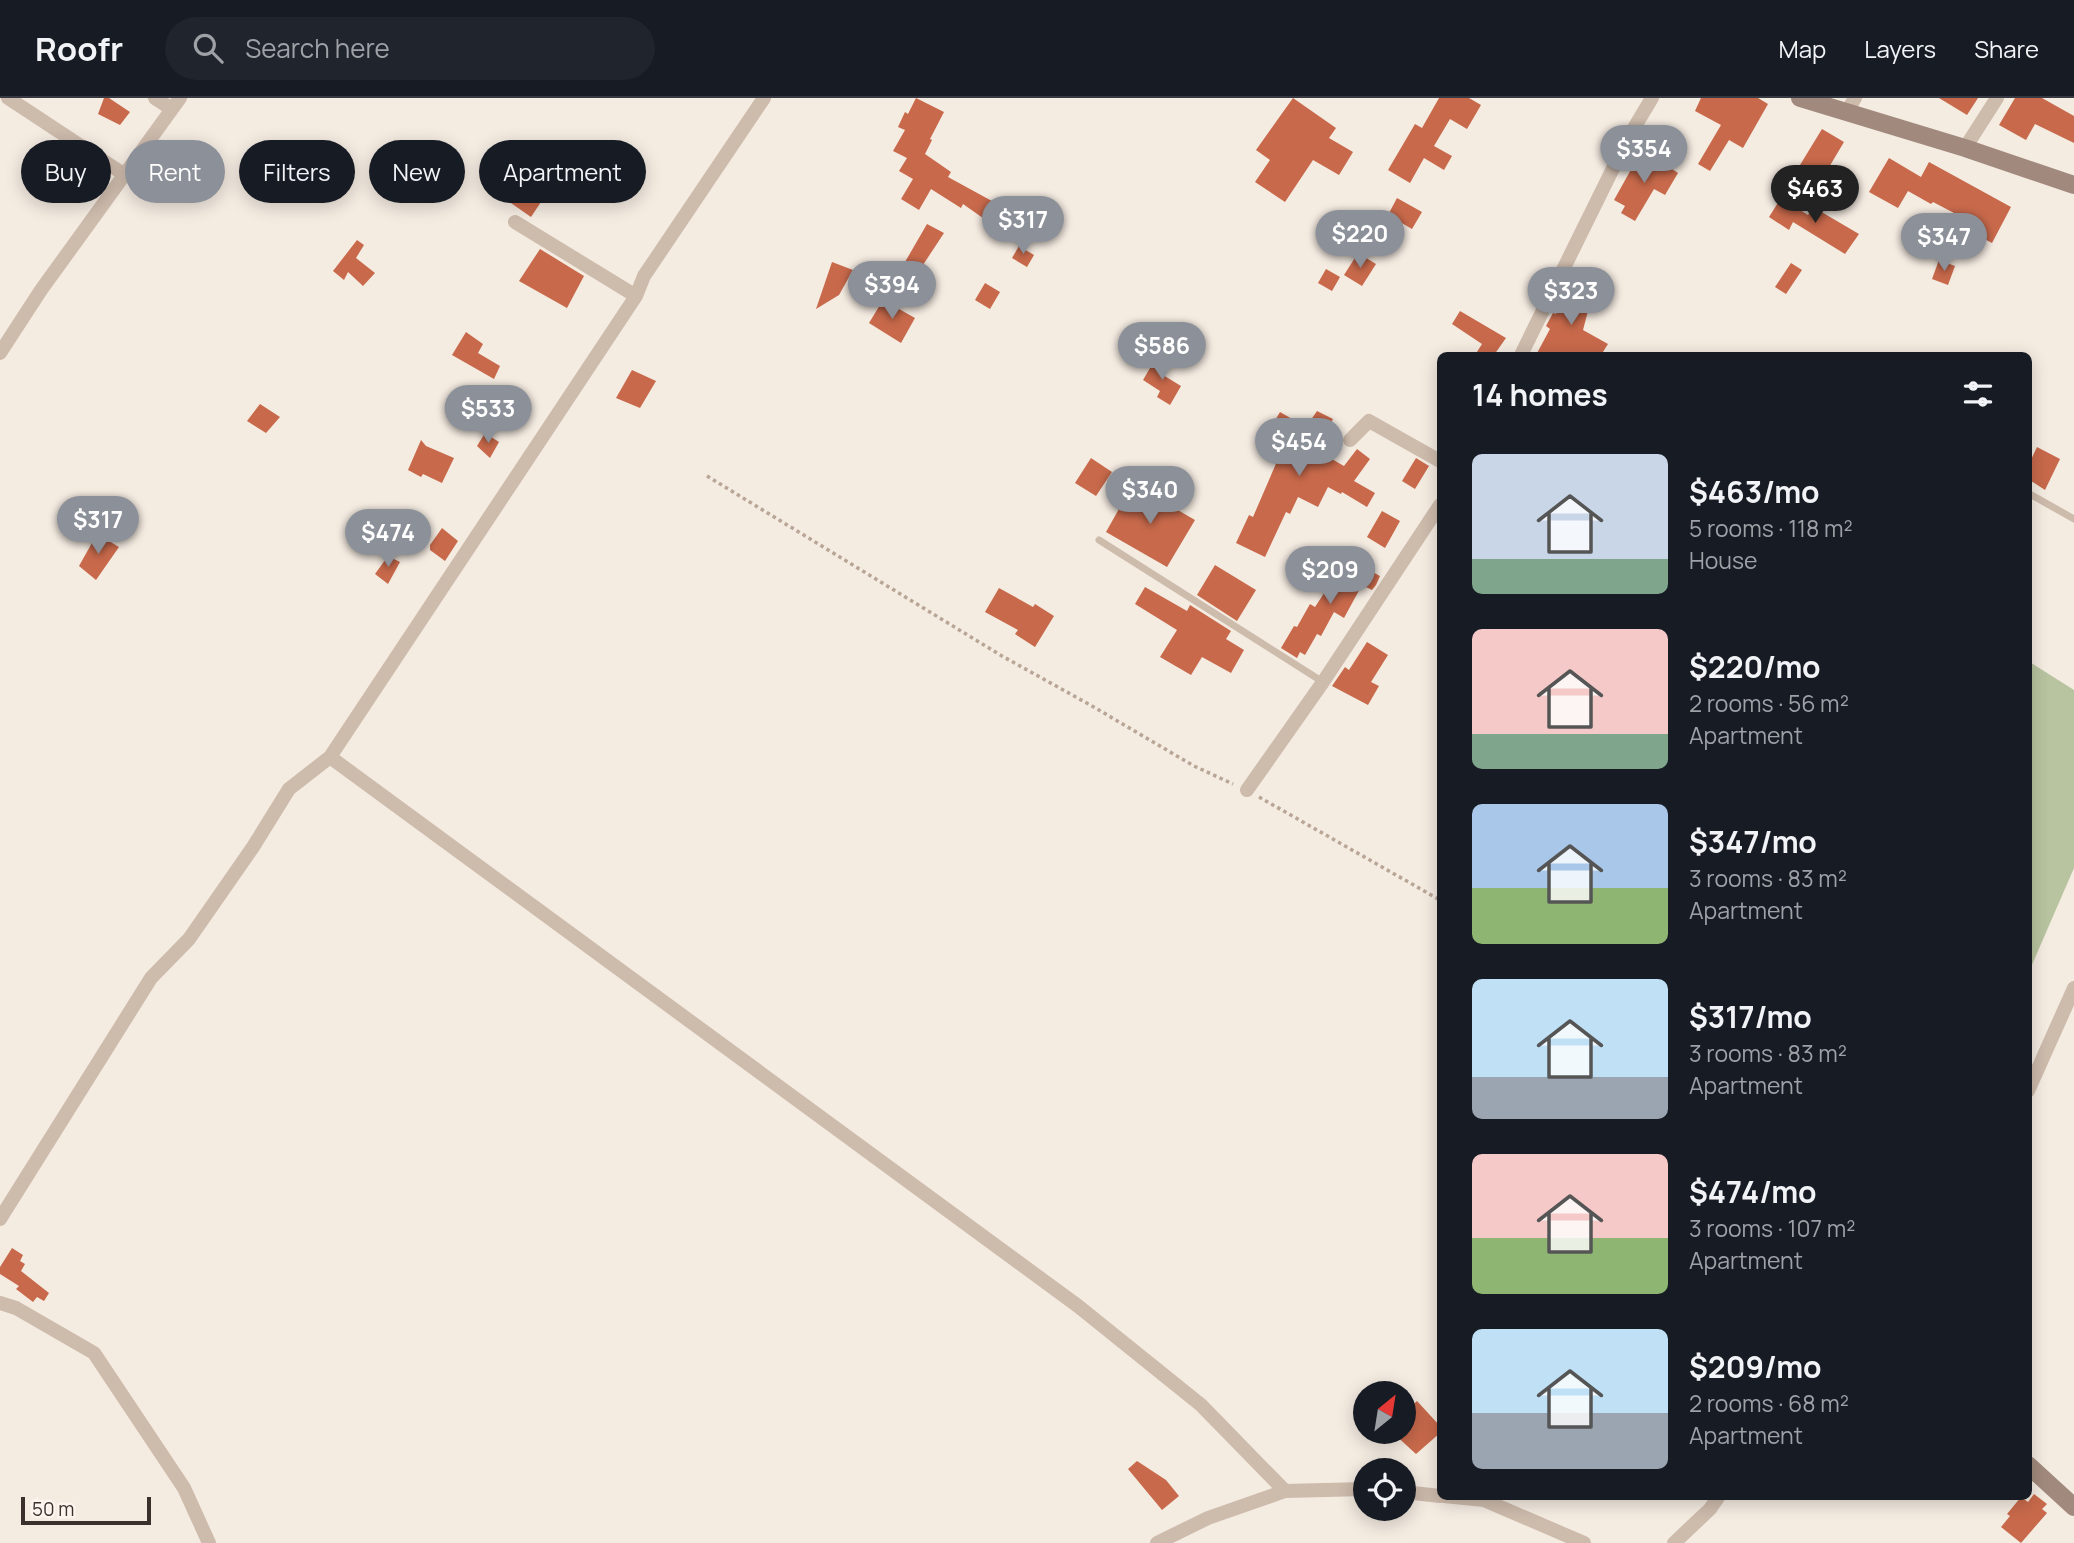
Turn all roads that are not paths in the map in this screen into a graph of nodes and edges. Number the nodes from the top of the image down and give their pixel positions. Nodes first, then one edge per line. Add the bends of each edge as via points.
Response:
1 (8, 98) edge
2 (155, 98) edge
3 (764, 98) edge
4 (1652, 98) edge
5 (1800, 98) edge
6 (1997, 98) edge
7 (1820, 101) edge
8 (176, 104) edge
9 (1850, 105) edge
10 (150, 140) edge
11 (1965, 148) junction
12 (125, 175) joint
13 (2074, 185) edge
14 (515, 222) dead end
15 (636, 296) junction
16 (1522, 352) edge
17 (0, 353) edge
18 (1350, 440) dead end
19 (1437, 459) edge
20 (2032, 496) edge
21 (1437, 510) edge
22 (2074, 519) edge
23 (1099, 540) dead end
24 (1323, 682) junction
25 (330, 757) junction
26 (1247, 790) road end
27 (2074, 988) edge
28 (2032, 1082) edge
29 (0, 1219) edge
30 (0, 1303) edge
31 (2032, 1469) edge
32 (1353, 1489) edge
33 (1285, 1491) junction
34 (1416, 1493) edge
35 (1437, 1495) edge
36 (1484, 1500) edge
37 (1716, 1500) edge
38 (2074, 1507) edge
39 (209, 1543) edge
40 (1157, 1543) edge
41 (1584, 1543) edge
42 (1674, 1543) edge

1 - 12 street
2 - 8 street
3 - 15 street via 644,276
4 - 16 street
5 - 7 street
6 - 11 street
7 - 9 street
8 - 10 street
9 - 11 street
11 - 13 street
12 - 17 street
14 - 15 street
15 - 25 street
18 - 19 street via 1369,421
20 - 22 lane
21 - 24 street
23 - 24 lane
24 - 26 street
25 - 29 street via 289,789 189,939 151,978
25 - 33 street via 1078,1306 1201,1405
27 - 28 street
30 - 39 street via 94,1353 184,1488
31 - 38 street
32 - 33 street
33 - 40 street via 1208,1518
34 - 35 street
36 - 41 street
37 - 42 street

